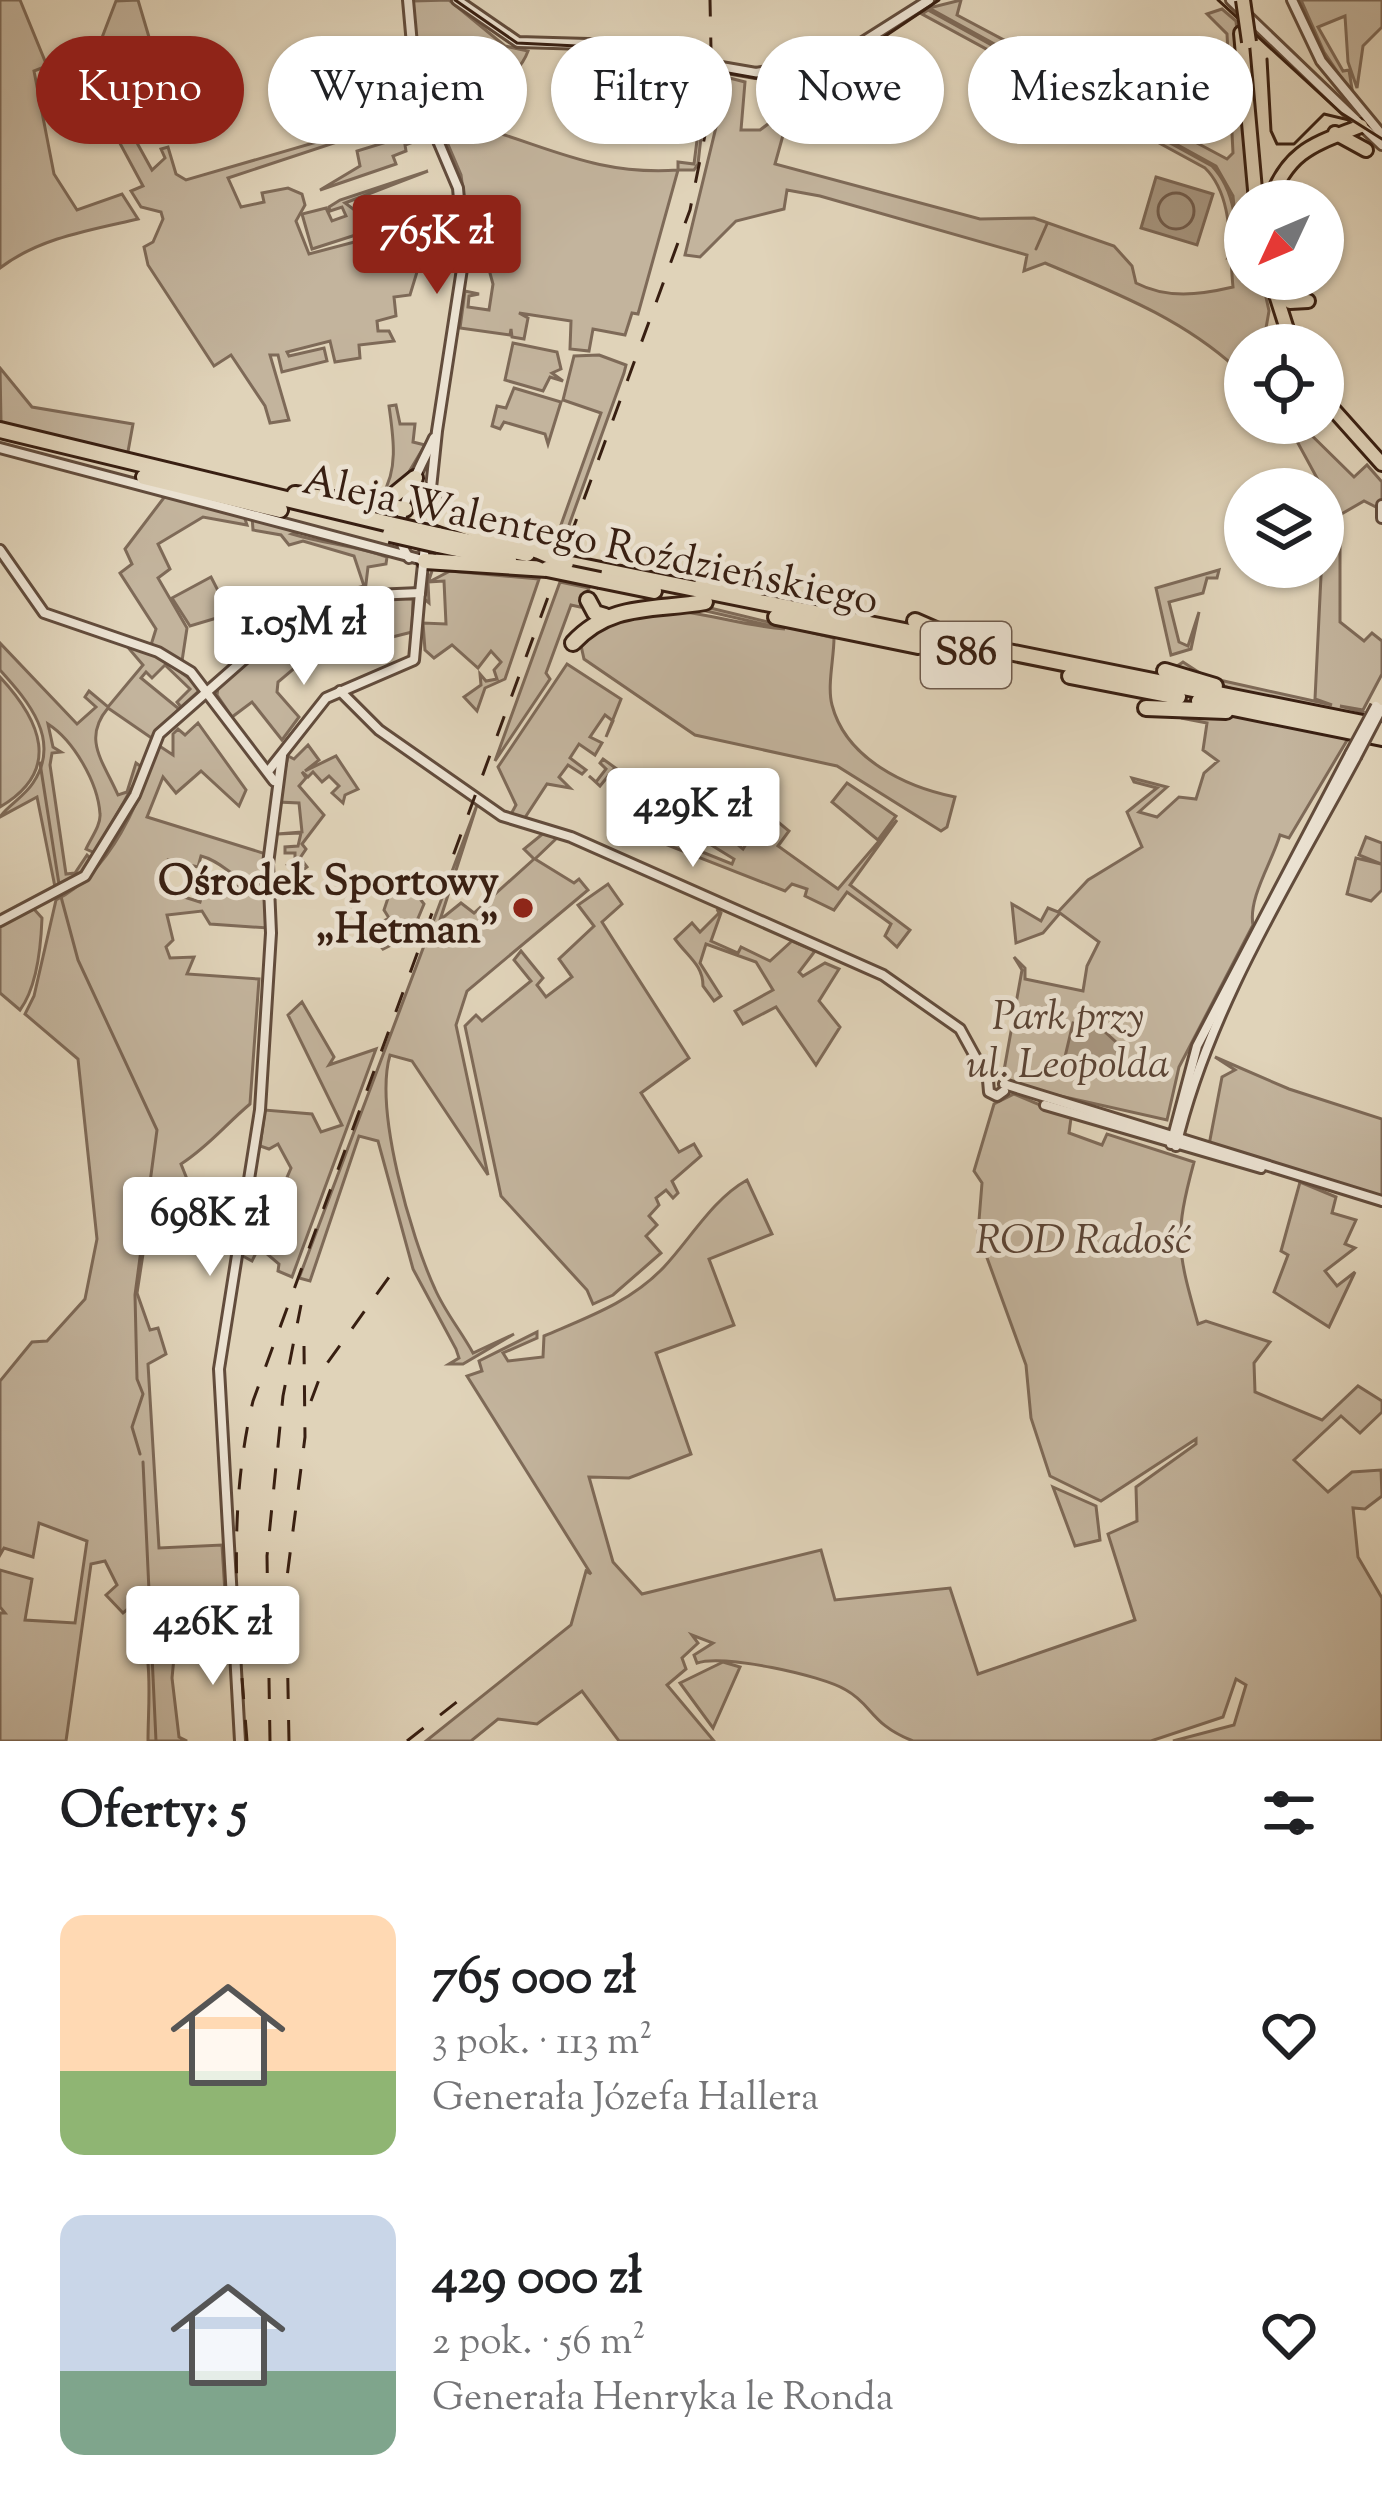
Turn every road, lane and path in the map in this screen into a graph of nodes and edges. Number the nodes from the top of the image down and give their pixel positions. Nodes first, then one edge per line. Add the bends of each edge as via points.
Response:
1 (408, 0) edge
2 (457, 0) edge
3 (1238, 0) edge
4 (1292, 0) edge
5 (925, 3) edge
6 (1327, 70) junction
7 (1320, 83) junction
8 (1363, 123) junction
9 (1334, 134) junction
10 (1382, 135) edge
11 (1382, 145) edge
12 (1366, 150) dead end
13 (1261, 180) edge
14 (1279, 180) edge
15 (1311, 300) edge
16 (1291, 324) edge
17 (1344, 424) edge
18 (0, 427) edge
19 (437, 431) junction
20 (1344, 432) edge
21 (0, 444) edge
22 (1381, 471) edge
23 (415, 478) junction
24 (215, 490) junction
25 (429, 492) junction
26 (1382, 506) edge
27 (378, 507) junction
28 (405, 509) junction
29 (426, 513) junction
30 (273, 518) junction
31 (1382, 518) edge
32 (447, 519) junction
33 (0, 550) edge
34 (424, 550) junction
35 (539, 562) junction
36 (465, 565) junction
37 (602, 575) junction
38 (626, 575) junction
39 (422, 586) junction
40 (758, 589) dead end
41 (588, 600) dead end
42 (706, 602) junction
43 (605, 616) junction
44 (808, 619) junction
45 (915, 621) dead end
46 (840, 626) junction
47 (572, 643) dead end
48 (899, 650) dead end
49 (986, 650) junction
50 (1166, 670) dead end
51 (1090, 675) junction
52 (209, 691) junction
53 (340, 691) junction
54 (1382, 694) edge
55 (1251, 706) junction
56 (1380, 707) edge
57 (1146, 708) dead end
58 (1382, 727) edge
59 (1382, 737) edge
60 (1353, 755) junction
61 (274, 770) junction
62 (0, 921) edge
63 (992, 1081) junction
64 (1004, 1088) junction
65 (1178, 1109) junction
66 (1076, 1113) junction
67 (1156, 1133) junction
68 (1174, 1142) junction
69 (1382, 1202) edge
70 (240, 1741) edge

1 - 19 street via 416,89 461,204 464,269
2 - 5 street via 518,42 588,44 756,73 836,59
3 - 7 street
3 - 13 main road, bridge
4 - 6 street
6 - 7 street via 1328,81
6 - 8 street
7 - 8 street
8 - 9 main road
8 - 10 street
8 - 11 street
9 - 12 main road
9 - 14 main road
15 - 16 main road
17 - 22 main road
18 - 24 highway, Aleja Walentego Roździeńskiego / S86
19 - 23 street
19 - 25 street
20 - 22 main road
21 - 24 highway, Aleja Walentego Roździeńskiego / S86
21 - 30 street, Aleja Walentego Roździeńskiego
23 - 27 highway
23 - 28 street
24 - 27 highway
24 - 30 highway
24 - 34 highway, Aleja Walentego Roździeńskiego / S86, bridge via 390,529
25 - 29 street
25 - 32 highway
26 - 31 street
27 - 28 highway
28 - 29 street, Aleja Walentego Roździeńskiego
28 - 34 street via 402,546
29 - 32 highway
29 - 34 street
30 - 34 street, Aleja Walentego Roździeńskiego
32 - 35 highway
33 - 52 street via 44,614 171,658
34 - 35 highway, Aleja Walentego Roździeńskiego / S86
34 - 36 highway
34 - 39 street
35 - 36 highway
35 - 37 highway, Aleja Walentego Roździeńskiego / S86, bridge
35 - 37 highway, Aleja Walentego Roździeńskiego / S86, bridge
36 - 39 highway via 437,568
37 - 38 highway, Aleja Walentego Roździeńskiego / S86
37 - 42 highway, Aleja Walentego Roździeńskiego / S86
38 - 40 highway via 703,577
38 - 44 highway, Aleja Walentego Roździeńskiego / S86
39 - 52 street via 307,608
39 - 53 street via 412,662
41 - 43 highway
42 - 43 highway
42 - 44 highway, Aleja Walentego Roździeńskiego / S86
43 - 47 highway
44 - 46 highway, Aleja Walentego Roździeńskiego / S86
45 - 49 highway
46 - 48 highway
46 - 49 highway, Aleja Walentego Roździeńskiego / S86
46 - 51 highway, Aleja Walentego Roździeńskiego / S86
49 - 51 highway, Aleja Walentego Roździeńskiego / S86
50 - 55 highway
51 - 55 highway, Aleja Walentego Roździeńskiego / S86
52 - 61 street
52 - 62 street via 158,735 85,876
53 - 61 street via 316,706
53 - 63 street via 375,728 500,815 566,835 883,975 960,1029
54 - 56 street
55 - 57 highway
55 - 58 highway, Aleja Walentego Roździeńskiego / S86
55 - 59 highway, Aleja Walentego Roździeńskiego / S86
56 - 60 street, bridge
60 - 65 street via 1198,1046
60 - 68 street via 1210,1035
61 - 70 street via 260,1110 219,1369
63 - 64 street
63 - 64 street via 993,1096
64 - 66 street
65 - 67 street via 1171,1126
65 - 68 street
66 - 67 street
66 - 68 street
67 - 68 street
68 - 69 street

